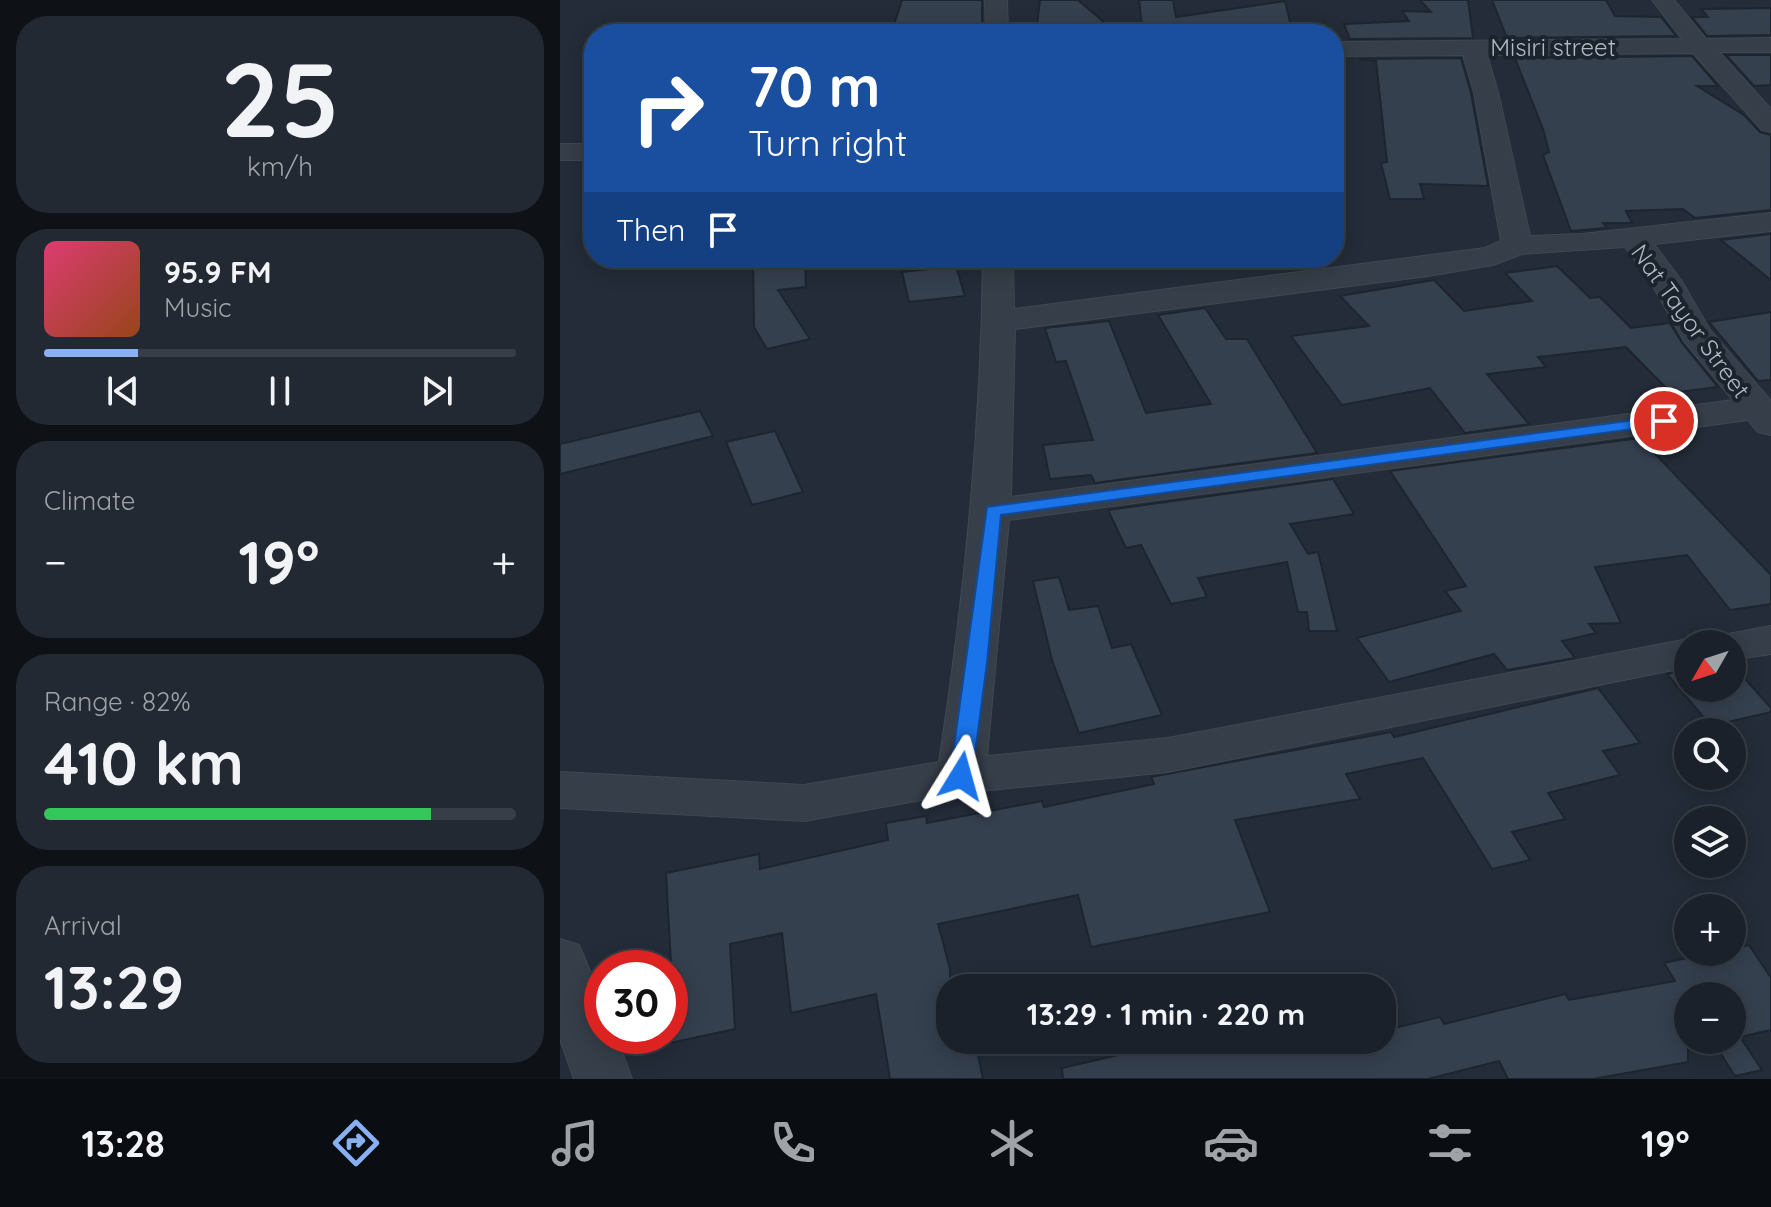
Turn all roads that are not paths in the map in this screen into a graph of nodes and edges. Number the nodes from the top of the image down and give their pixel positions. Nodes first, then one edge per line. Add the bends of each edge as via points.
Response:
1 (996, 0) edge
2 (1652, 0) edge
3 (1663, 0) edge
4 (997, 24) edge
5 (1771, 45) edge
6 (1700, 46) junction
7 (1473, 48) junction
8 (1344, 49) edge
9 (1771, 124) edge
10 (560, 152) edge
11 (584, 152) edge
12 (1771, 222) edge
13 (1634, 238) junction
14 (1517, 245) junction
15 (998, 268) edge
16 (999, 321) junction
17 (1763, 416) edge
18 (993, 511) junction
19 (1771, 640) edge
20 (1746, 644) edge
21 (1674, 656) edge
22 (961, 776) junction
23 (560, 790) edge
24 (560, 961) edge
25 (603, 1079) edge

1 - 4 street
2 - 3 street
3 - 6 street
5 - 6 street, Misiri street
6 - 7 street, Misiri street
6 - 9 street
7 - 8 street, Misiri street
7 - 14 street
10 - 11 street
12 - 13 street
13 - 14 street, Nat Tayor Street
13 - 17 street, Nat Tayor Street via 1696,334
14 - 16 street, Nat Tayor Street via 1493,256 1428,267
15 - 16 street
16 - 18 street
17 - 18 street
18 - 22 street
19 - 20 street
21 - 22 street via 1168,755
22 - 23 street via 804,803
24 - 25 street

